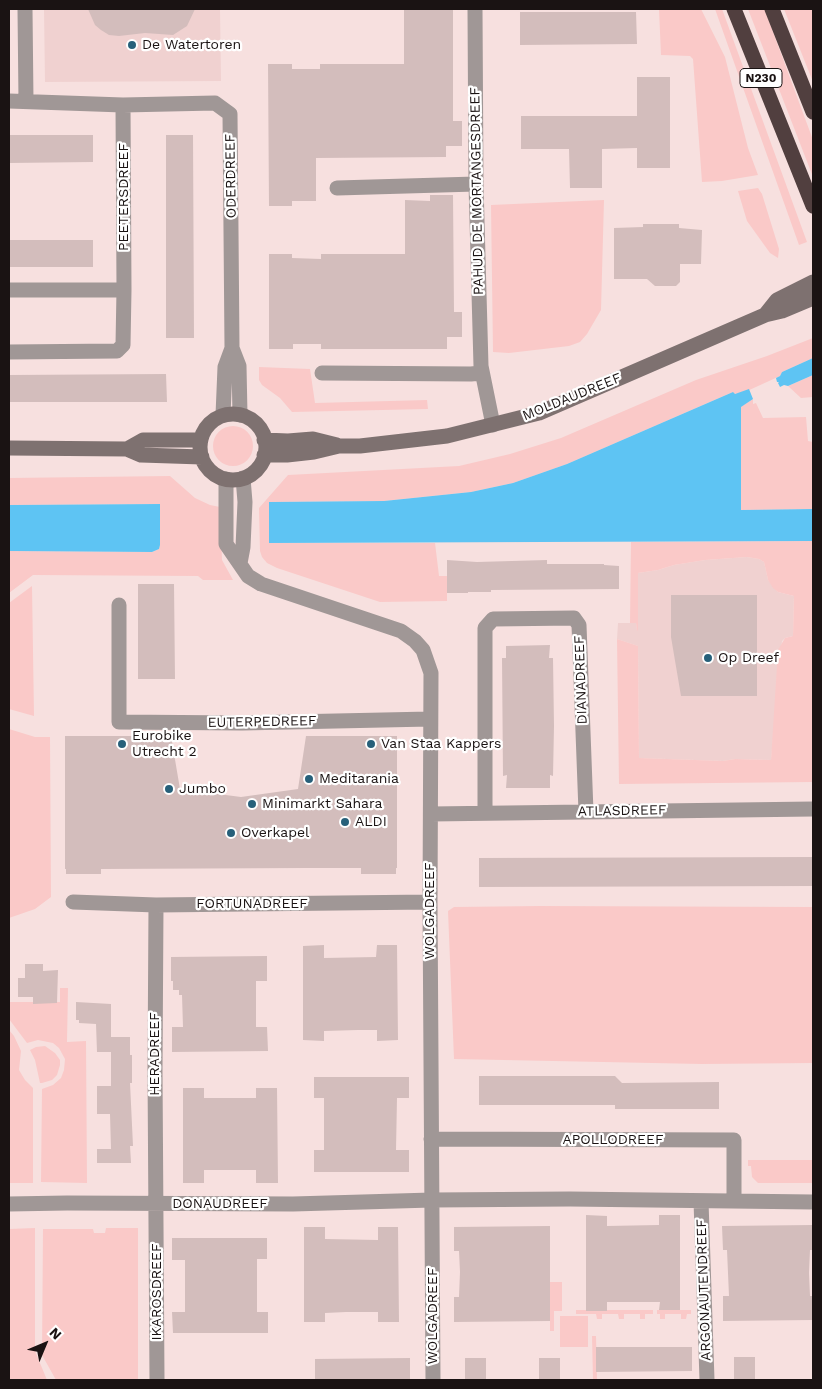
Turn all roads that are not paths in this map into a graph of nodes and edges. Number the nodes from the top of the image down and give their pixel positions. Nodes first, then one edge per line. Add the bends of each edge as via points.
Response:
1 (25, 9) edge
2 (475, 9) edge
3 (734, 9) edge
4 (772, 9) edge
5 (9, 102) edge
6 (26, 102) junction
7 (123, 105) junction
8 (813, 112) edge
9 (476, 184) junction
10 (338, 188) dead end
11 (813, 206) edge
12 (813, 282) edge
13 (9, 290) edge
14 (124, 290) junction
15 (813, 298) edge
16 (765, 314) junction
17 (232, 348) junction
18 (9, 352) edge
19 (481, 373) junction
20 (322, 374) dead end
21 (240, 415) junction
22 (223, 416) junction
23 (493, 426) junction
24 (201, 440) junction
25 (264, 447) junction
26 (9, 448) edge
27 (127, 449) junction
28 (202, 457) junction
29 (243, 478) junction
30 (226, 479) junction
31 (240, 563) junction
32 (119, 605) dead end
33 (430, 719) junction
34 (813, 809) edge
35 (586, 812) junction
36 (486, 813) junction
37 (431, 814) junction
38 (73, 902) dead end
39 (430, 902) junction
40 (156, 905) junction
41 (431, 1139) junction
42 (432, 1200) junction
43 (701, 1201) junction
44 (734, 1201) junction
45 (813, 1202) edge
46 (9, 1204) edge
47 (157, 1204) junction
48 (157, 1380) edge
49 (433, 1380) edge
50 (707, 1380) edge

1 - 6 street
2 - 9 street, PAHUD DE MORTANGESDREEF
3 - 11 highway, N230
4 - 8 highway, N230
5 - 6 street
6 - 7 street
7 - 14 street, PEETERSDREEF
7 - 17 street, ODERDREEF via 215,103 230,114
9 - 10 street
9 - 19 street, PAHUD DE MORTANGESDREEF
12 - 16 street, MOLDAUDREEF via 777,300
13 - 14 street
14 - 18 street, PEETERSDREEF via 123,345 117,351
15 - 16 street, MOLDAUDREEF via 782,311
16 - 23 street, MOLDAUDREEF via 539,413
17 - 21 street, ODERDREEF via 239,366
17 - 22 street, ODERDREEF via 226,367
19 - 20 street
19 - 23 street, PAHUD DE MORTANGESDREEF
21 - 22 street
21 - 25 street via 258,427
22 - 24 street via 206,428
23 - 25 street, MOLDAUDREEF via 447,436 339,446 287,455
24 - 27 street via 143,440
24 - 28 street
25 - 29 street via 262,461 254,472
26 - 27 street
27 - 28 street via 141,455
28 - 30 street via 214,474
29 - 30 street
29 - 31 street via 245,502
30 - 31 street, WOLGADREEF via 226,544
31 - 33 street, WOLGADREEF via 248,576 261,584 401,631 414,641 423,650 431,673
32 - 33 street, EUTERPEDREEF via 119,722
33 - 37 street, WOLGADREEF
34 - 35 street, ATLASDREEF
35 - 36 street, ATLASDREEF
35 - 36 street, DIANADREEF via 579,625 574,618 493,619 485,628
36 - 37 street, ATLASDREEF
37 - 39 street, WOLGADREEF
38 - 40 street, FORTUNADREEF
39 - 40 street, FORTUNADREEF
39 - 41 street, WOLGADREEF
40 - 47 street, HERADREEF
41 - 42 street, WOLGADREEF
41 - 44 street, APOLLODREEF via 734,1140
42 - 43 street
42 - 47 street, DONAUDREEF
42 - 49 street, WOLGADREEF
43 - 44 street
43 - 50 street, ARGONAUTENDREEF
44 - 45 street
46 - 47 street, DONAUDREEF
47 - 48 street, IKAROSDREEF

